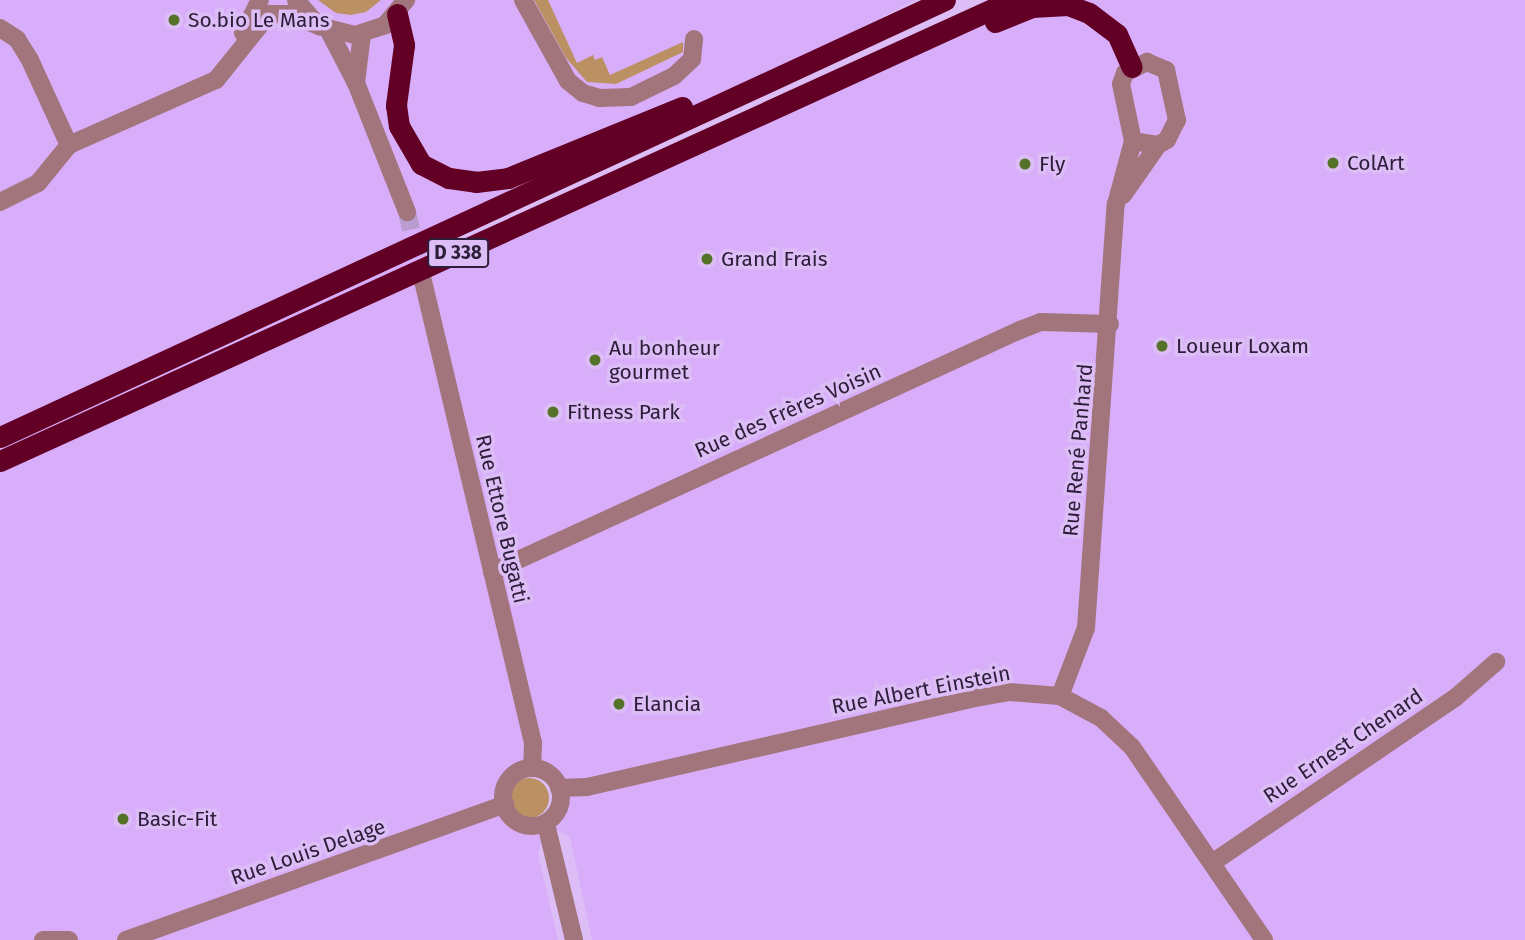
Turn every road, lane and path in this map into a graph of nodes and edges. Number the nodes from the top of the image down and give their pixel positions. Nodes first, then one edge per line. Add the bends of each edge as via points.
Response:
1 (260, 0) edge
2 (296, 0) edge
3 (523, 0) edge
4 (945, 0) edge
5 (1012, 0) edge
6 (402, 7) edge
7 (0, 28) edge
8 (324, 29) junction
9 (362, 34) junction
10 (694, 38) dead end
11 (863, 38) junction
12 (909, 47) junction
13 (236, 60) junction
14 (1132, 67) junction
15 (356, 83) junction
16 (1133, 141) junction
17 (69, 145) junction
18 (1158, 145) junction
19 (0, 202) edge
20 (1116, 204) junction
21 (407, 212) tunnel mouth
22 (423, 281) tunnel mouth
23 (248, 324) junction
24 (1110, 324) junction
25 (0, 423) edge
26 (0, 437) edge
27 (2, 461) edge
28 (492, 572) junction
29 (1496, 662) dead end
30 (1060, 696) junction
31 (532, 766) junction
32 (559, 788) junction
33 (505, 804) junction
34 (546, 824) junction
35 (1212, 863) junction
36 (43, 940) edge
37 (69, 940) edge
38 (126, 940) edge
39 (574, 940) edge
40 (1264, 940) edge

1 - 13 street
2 - 8 street
3 - 10 street via 568,81 598,98 637,95 674,76 692,59
4 - 11 highway, D 338
5 - 12 highway, D 338
6 - 9 street via 385,25
6 - 11 highway via 404,45 396,105 399,126 421,164 462,182 508,178 799,58
7 - 17 street via 17,39 30,60
8 - 9 street
8 - 13 street via 272,13 256,26
8 - 15 street
9 - 15 street
11 - 23 highway, D 338
12 - 14 highway via 940,44 1032,7 1068,5 1089,13 1117,34
12 - 27 highway, D 338
13 - 17 street via 216,80
14 - 16 street via 1121,84
14 - 18 street via 1147,62 1166,70 1177,120 1167,141
15 - 21 street
16 - 18 street
16 - 20 street, Rue René Panhard
17 - 19 street via 38,183
18 - 20 street
20 - 24 street, Rue René Panhard
22 - 28 street, Rue Ettore Bugatti
23 - 25 highway via 160,352
23 - 26 highway, D 338
24 - 28 street, Rue des Frères Voisin via 1041,322 1020,330
24 - 30 street, Rue René Panhard via 1086,628
28 - 31 street, Rue Ettore Bugatti via 533,743
29 - 35 street, Rue Ernest Chenard via 1455,698
30 - 32 street, Rue Albert Einstein via 1009,692 981,697 587,787
30 - 35 street, Rue Albert Einstein via 1101,718 1132,747
31 - 32 street via 551,776
31 - 33 street via 512,776
32 - 34 street via 558,809
33 - 34 street via 519,822
33 - 38 street, Rue Louis Delage
34 - 39 street
35 - 40 street, Rue Albert Einstein
36 - 37 street

